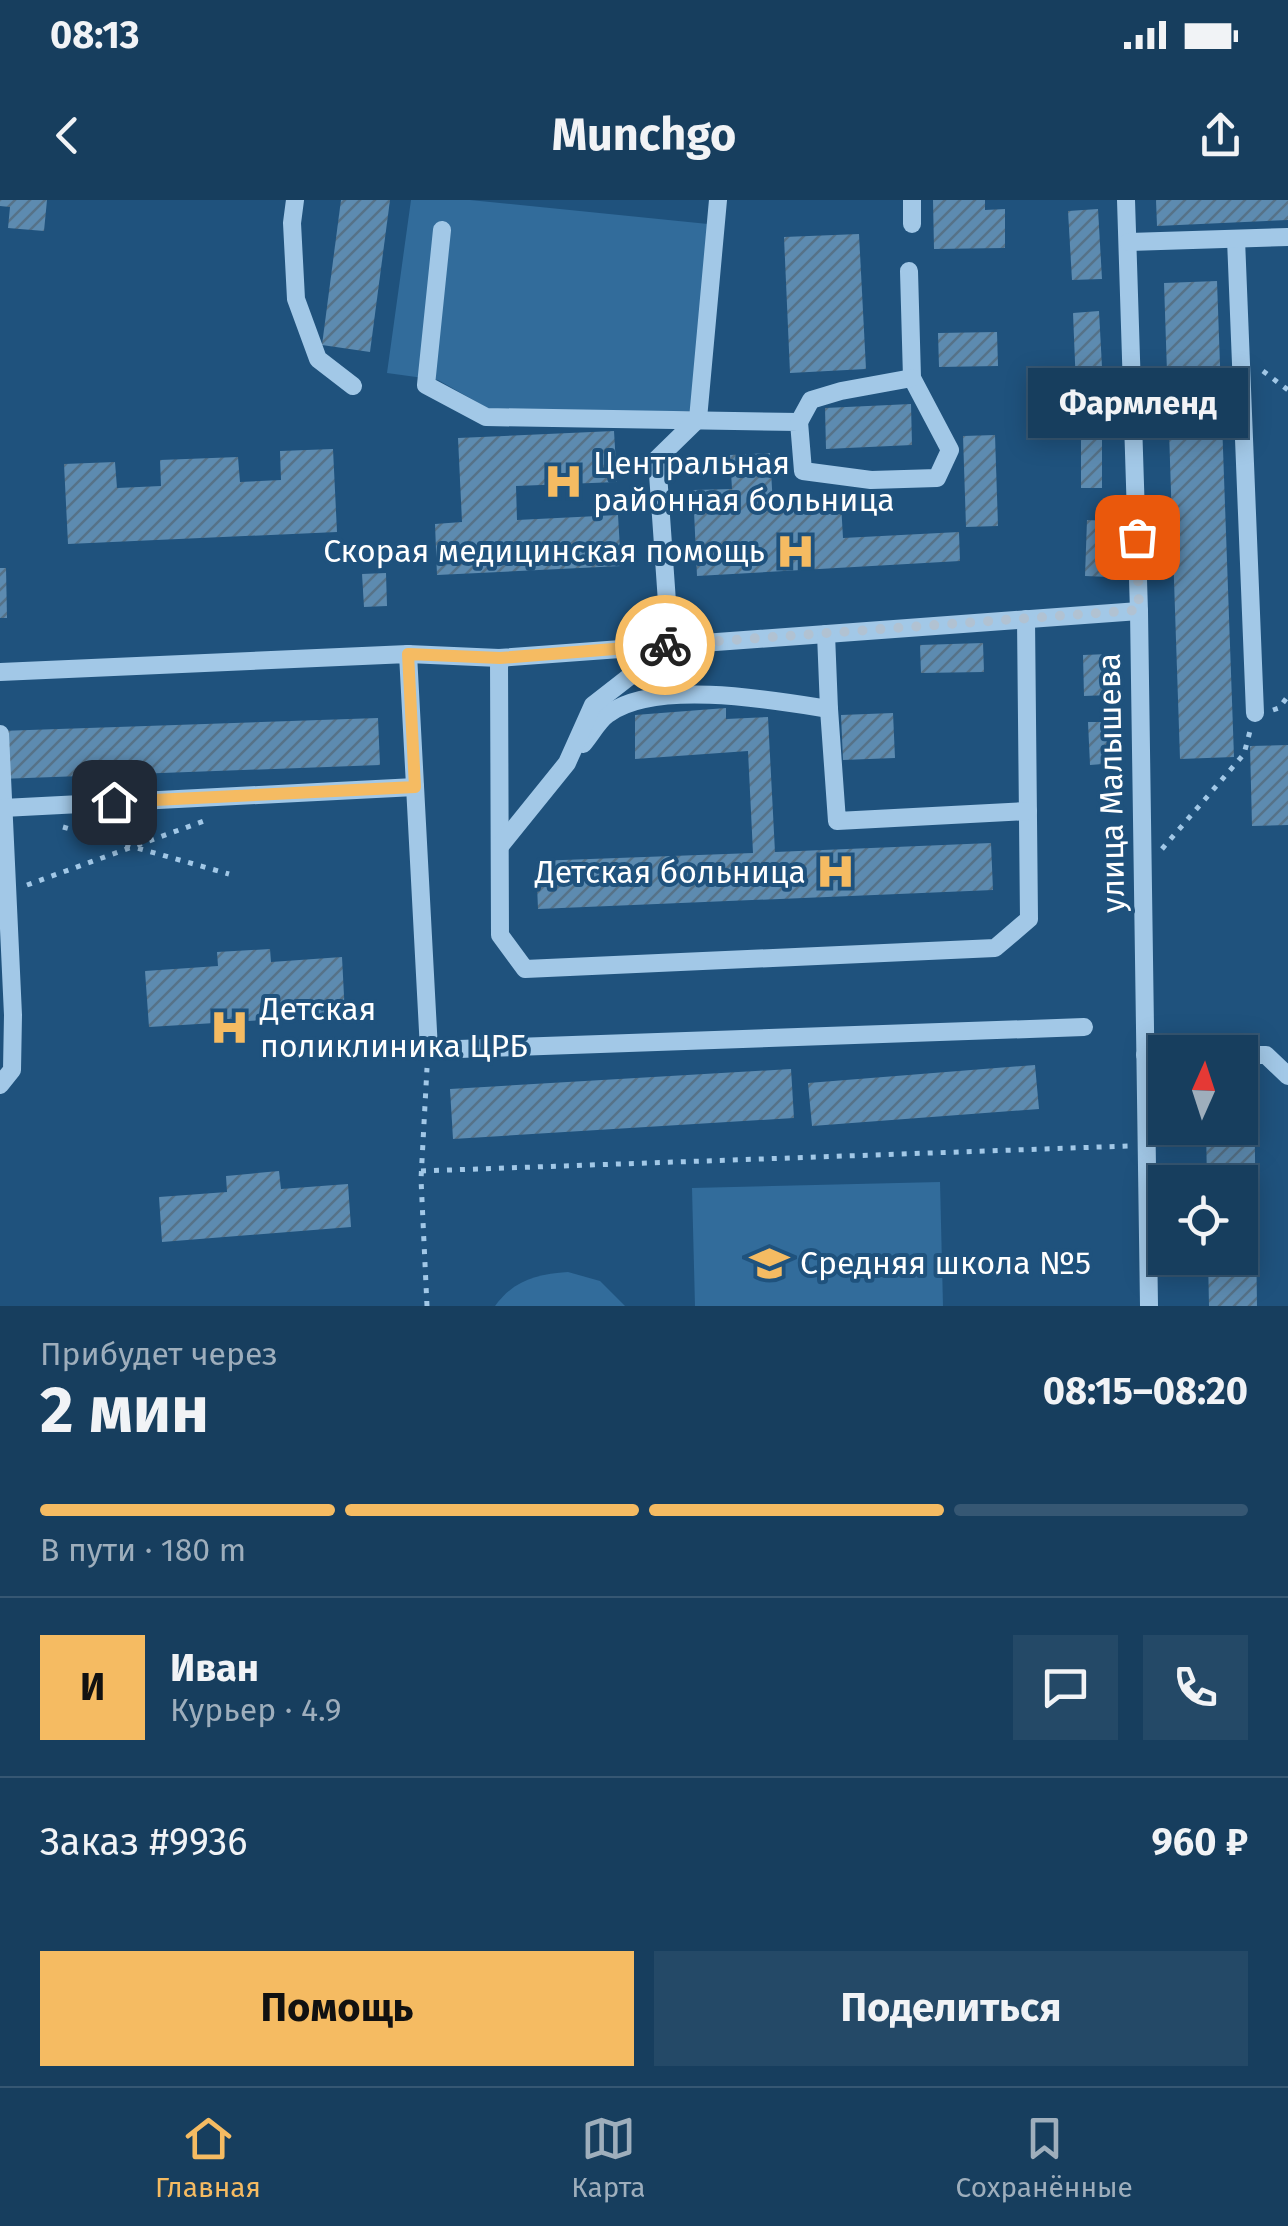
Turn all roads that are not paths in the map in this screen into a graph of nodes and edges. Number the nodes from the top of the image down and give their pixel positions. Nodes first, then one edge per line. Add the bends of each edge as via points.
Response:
1 (295, 200) edge
2 (718, 200) edge
3 (912, 200) edge
4 (1126, 200) edge
5 (912, 224) dead end
6 (442, 230) dead end
7 (1288, 237) edge
8 (1236, 239) junction
9 (1128, 242) junction
10 (909, 270) dead end
11 (912, 378) junction
12 (352, 386) dead end
13 (698, 419) junction
14 (798, 422) junction
15 (1139, 610) junction
16 (1026, 619) junction
17 (826, 634) junction
18 (670, 645) junction
19 (408, 654) junction
20 (500, 658) junction
21 (0, 672) edge
22 (829, 709) junction
23 (1255, 713) road end
24 (0, 734) edge
25 (566, 763) junction
26 (415, 787) junction
27 (4, 808) junction
28 (1028, 812) junction
29 (500, 846) junction
30 (1084, 1027) dead end
31 (1145, 1055) joint
32 (1258, 1055) edge
33 (1288, 1076) edge
34 (0, 1085) edge
35 (1149, 1306) edge

1 - 12 street via 296,298 318,359
2 - 13 street
3 - 5 street
4 - 9 street, улица Малышева
6 - 13 street via 426,385 486,417
7 - 8 street
8 - 9 street
8 - 23 street
9 - 15 street, улица Малышева
10 - 11 street
11 - 14 street via 811,400
11 - 14 street via 950,450 936,478 803,472
13 - 14 street
13 - 18 street via 657,458
15 - 16 street
15 - 31 street, улица Малышева
16 - 17 street
16 - 28 street
17 - 18 street
17 - 22 street
18 - 20 street
18 - 25 street via 593,705
19 - 20 street
19 - 21 street
19 - 26 street
20 - 29 street
22 - 25 street via 744,696 650,697 608,714
22 - 28 street via 838,821
24 - 27 street
25 - 29 street
26 - 27 street
26 - 30 street via 428,1050
27 - 34 street via 12,1070
28 - 29 street via 1029,920 995,948 525,969 500,935
31 - 35 street, улица Малышева
32 - 33 street

